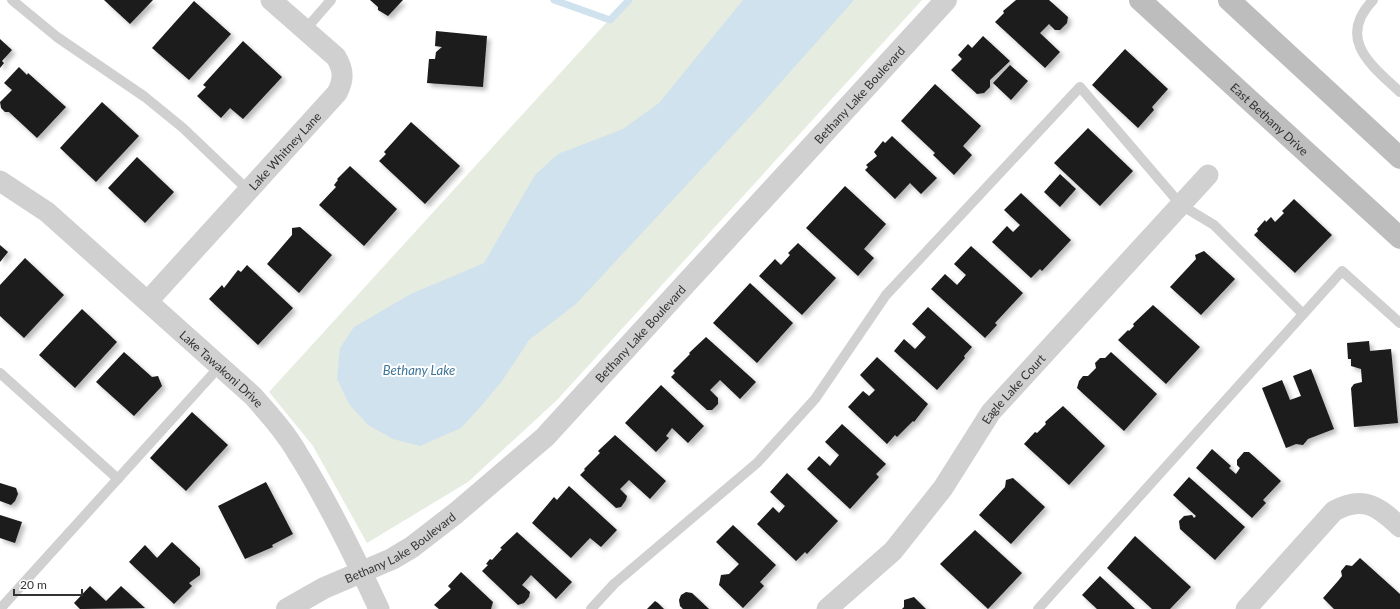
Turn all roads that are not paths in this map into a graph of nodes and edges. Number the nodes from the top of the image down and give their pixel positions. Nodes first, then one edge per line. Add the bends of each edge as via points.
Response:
1 (12, 0) edge
2 (271, 0) edge
3 (331, 0) edge
4 (946, 0) edge
5 (1140, 0) edge
6 (1229, 0) edge
7 (1372, 0) edge
8 (305, 30) junction
9 (1400, 92) edge
10 (1400, 158) edge
11 (1208, 175) dead end
12 (0, 181) edge
13 (248, 190) junction
14 (1180, 205) junction
15 (1400, 238) edge
16 (148, 301) junction
17 (1303, 314) junction
18 (1400, 323) edge
19 (220, 366) junction
20 (0, 373) edge
21 (118, 479) junction
22 (1400, 527) edge
23 (362, 572) junction
24 (0, 609) edge
25 (287, 609) edge
26 (379, 609) edge
27 (592, 609) edge
28 (827, 609) edge
29 (1038, 609) edge
30 (1246, 609) edge

1 - 13 lane via 57,37 146,97 183,128
2 - 8 street, Lake Whitney Lane
3 - 8 lane
4 - 23 street, Bethany Lake Boulevard via 545,437 412,547
5 - 15 main road, East Bethany Drive
6 - 10 main road
7 - 9 lane via 1359,17 1356,35 1364,57
8 - 13 street, Lake Whitney Lane via 336,57 343,75 341,85 337,93
11 - 14 street, Eagle Lake Court
12 - 16 street, Lake Tawakoni Drive via 47,212
13 - 16 street, Lake Whitney Lane
14 - 17 lane via 1214,225
14 - 27 lane via 1080,87 886,295 815,399 757,463 614,584
14 - 28 street, Eagle Lake Court via 991,412 943,488 892,550
16 - 19 street, Lake Tawakoni Drive
17 - 18 lane via 1342,271
17 - 29 lane
19 - 21 lane
19 - 23 street, Lake Tawakoni Drive via 253,396 298,453
20 - 21 lane
21 - 24 lane
22 - 30 street via 1372,505 1346,505 1334,512
23 - 25 street, Bethany Lake Boulevard via 324,588
23 - 26 street, Lake Tawakoni Drive

